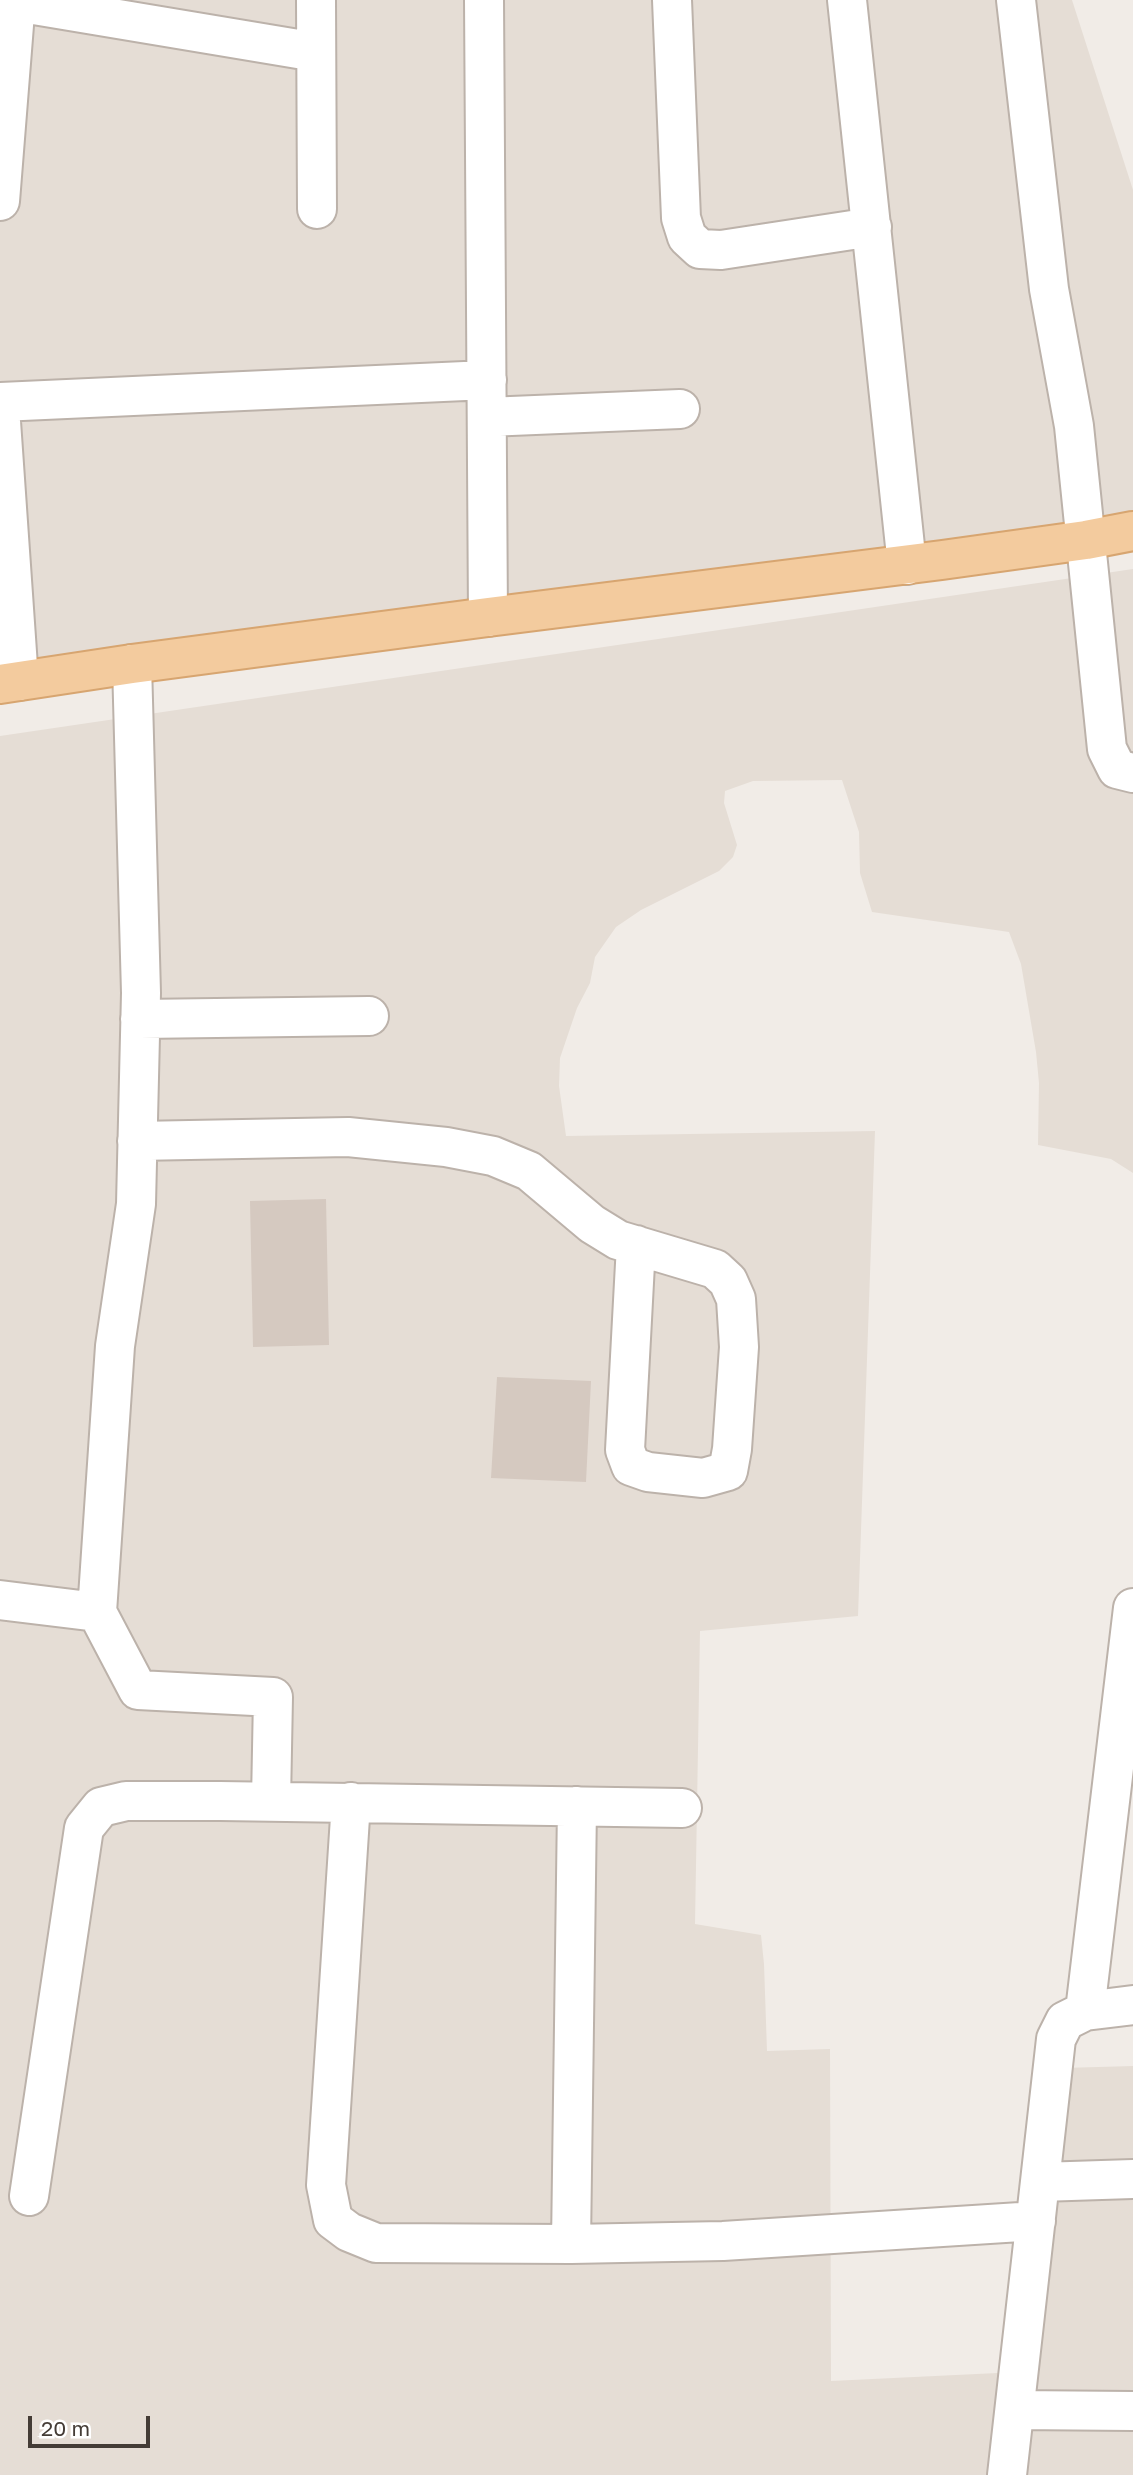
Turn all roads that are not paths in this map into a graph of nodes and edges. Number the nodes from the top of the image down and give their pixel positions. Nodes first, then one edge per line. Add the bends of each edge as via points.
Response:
1 (316, 0) edge
2 (484, 0) edge
3 (671, 0) edge
4 (847, 0) edge
5 (1016, 0) edge
6 (16, 1) edge
7 (316, 52) junction
8 (0, 201) edge
9 (317, 209) dead end
10 (872, 227) junction
11 (487, 380) junction
12 (0, 405) edge
13 (680, 409) dead end
14 (486, 418) junction
15 (1133, 531) edge
16 (1086, 540) junction
17 (907, 565) junction
18 (488, 617) junction
19 (132, 664) junction
20 (9, 683) edge
21 (1133, 773) edge
22 (369, 1016) dead end
23 (140, 1020) junction
24 (137, 1141) junction
25 (636, 1245) junction
26 (0, 1600) edge
27 (1133, 1608) edge
28 (97, 1612) junction
29 (271, 1801) junction
30 (351, 1802) junction
31 (577, 1807) junction
32 (682, 1808) dead end
33 (1133, 2005) edge
34 (1086, 2011) junction
35 (1133, 2179) edge
36 (1040, 2182) junction
37 (29, 2196) dead end
38 (1036, 2221) junction
39 (571, 2244) junction
40 (1015, 2410) junction
41 (1133, 2411) edge
42 (1007, 2475) edge

1 - 7 street
2 - 11 street
3 - 10 street via 681,218 687,237 700,249 721,250
4 - 10 street
5 - 16 street via 1048,275 1074,426
6 - 7 street
6 - 8 street
7 - 9 street
10 - 17 street
11 - 12 street
11 - 14 street
12 - 20 street
13 - 14 street
14 - 18 street
15 - 16 main road
16 - 17 main road
16 - 21 street via 1107,749 1117,769
17 - 18 main road
18 - 19 main road
19 - 20 main road
19 - 23 street
22 - 23 street
23 - 24 street
24 - 25 street via 348,1137 493,1156 529,1171 592,1224
24 - 28 street via 136,1204 115,1346
25 - 25 street via 625,1450 631,1466 703,1478 728,1471 739,1347 736,1298 728,1280 715,1269
26 - 28 street
27 - 34 street
28 - 29 street via 138,1690 274,1697
29 - 30 street
29 - 37 street via 126,1801 101,1807 84,1828
30 - 31 street
30 - 39 street via 326,2185 333,2220 376,2243
31 - 32 street
31 - 39 street
33 - 34 street
34 - 36 street via 1065,2021 1056,2039
35 - 36 street
36 - 38 street
38 - 39 street via 723,2241
38 - 40 street
40 - 41 street
40 - 42 street

